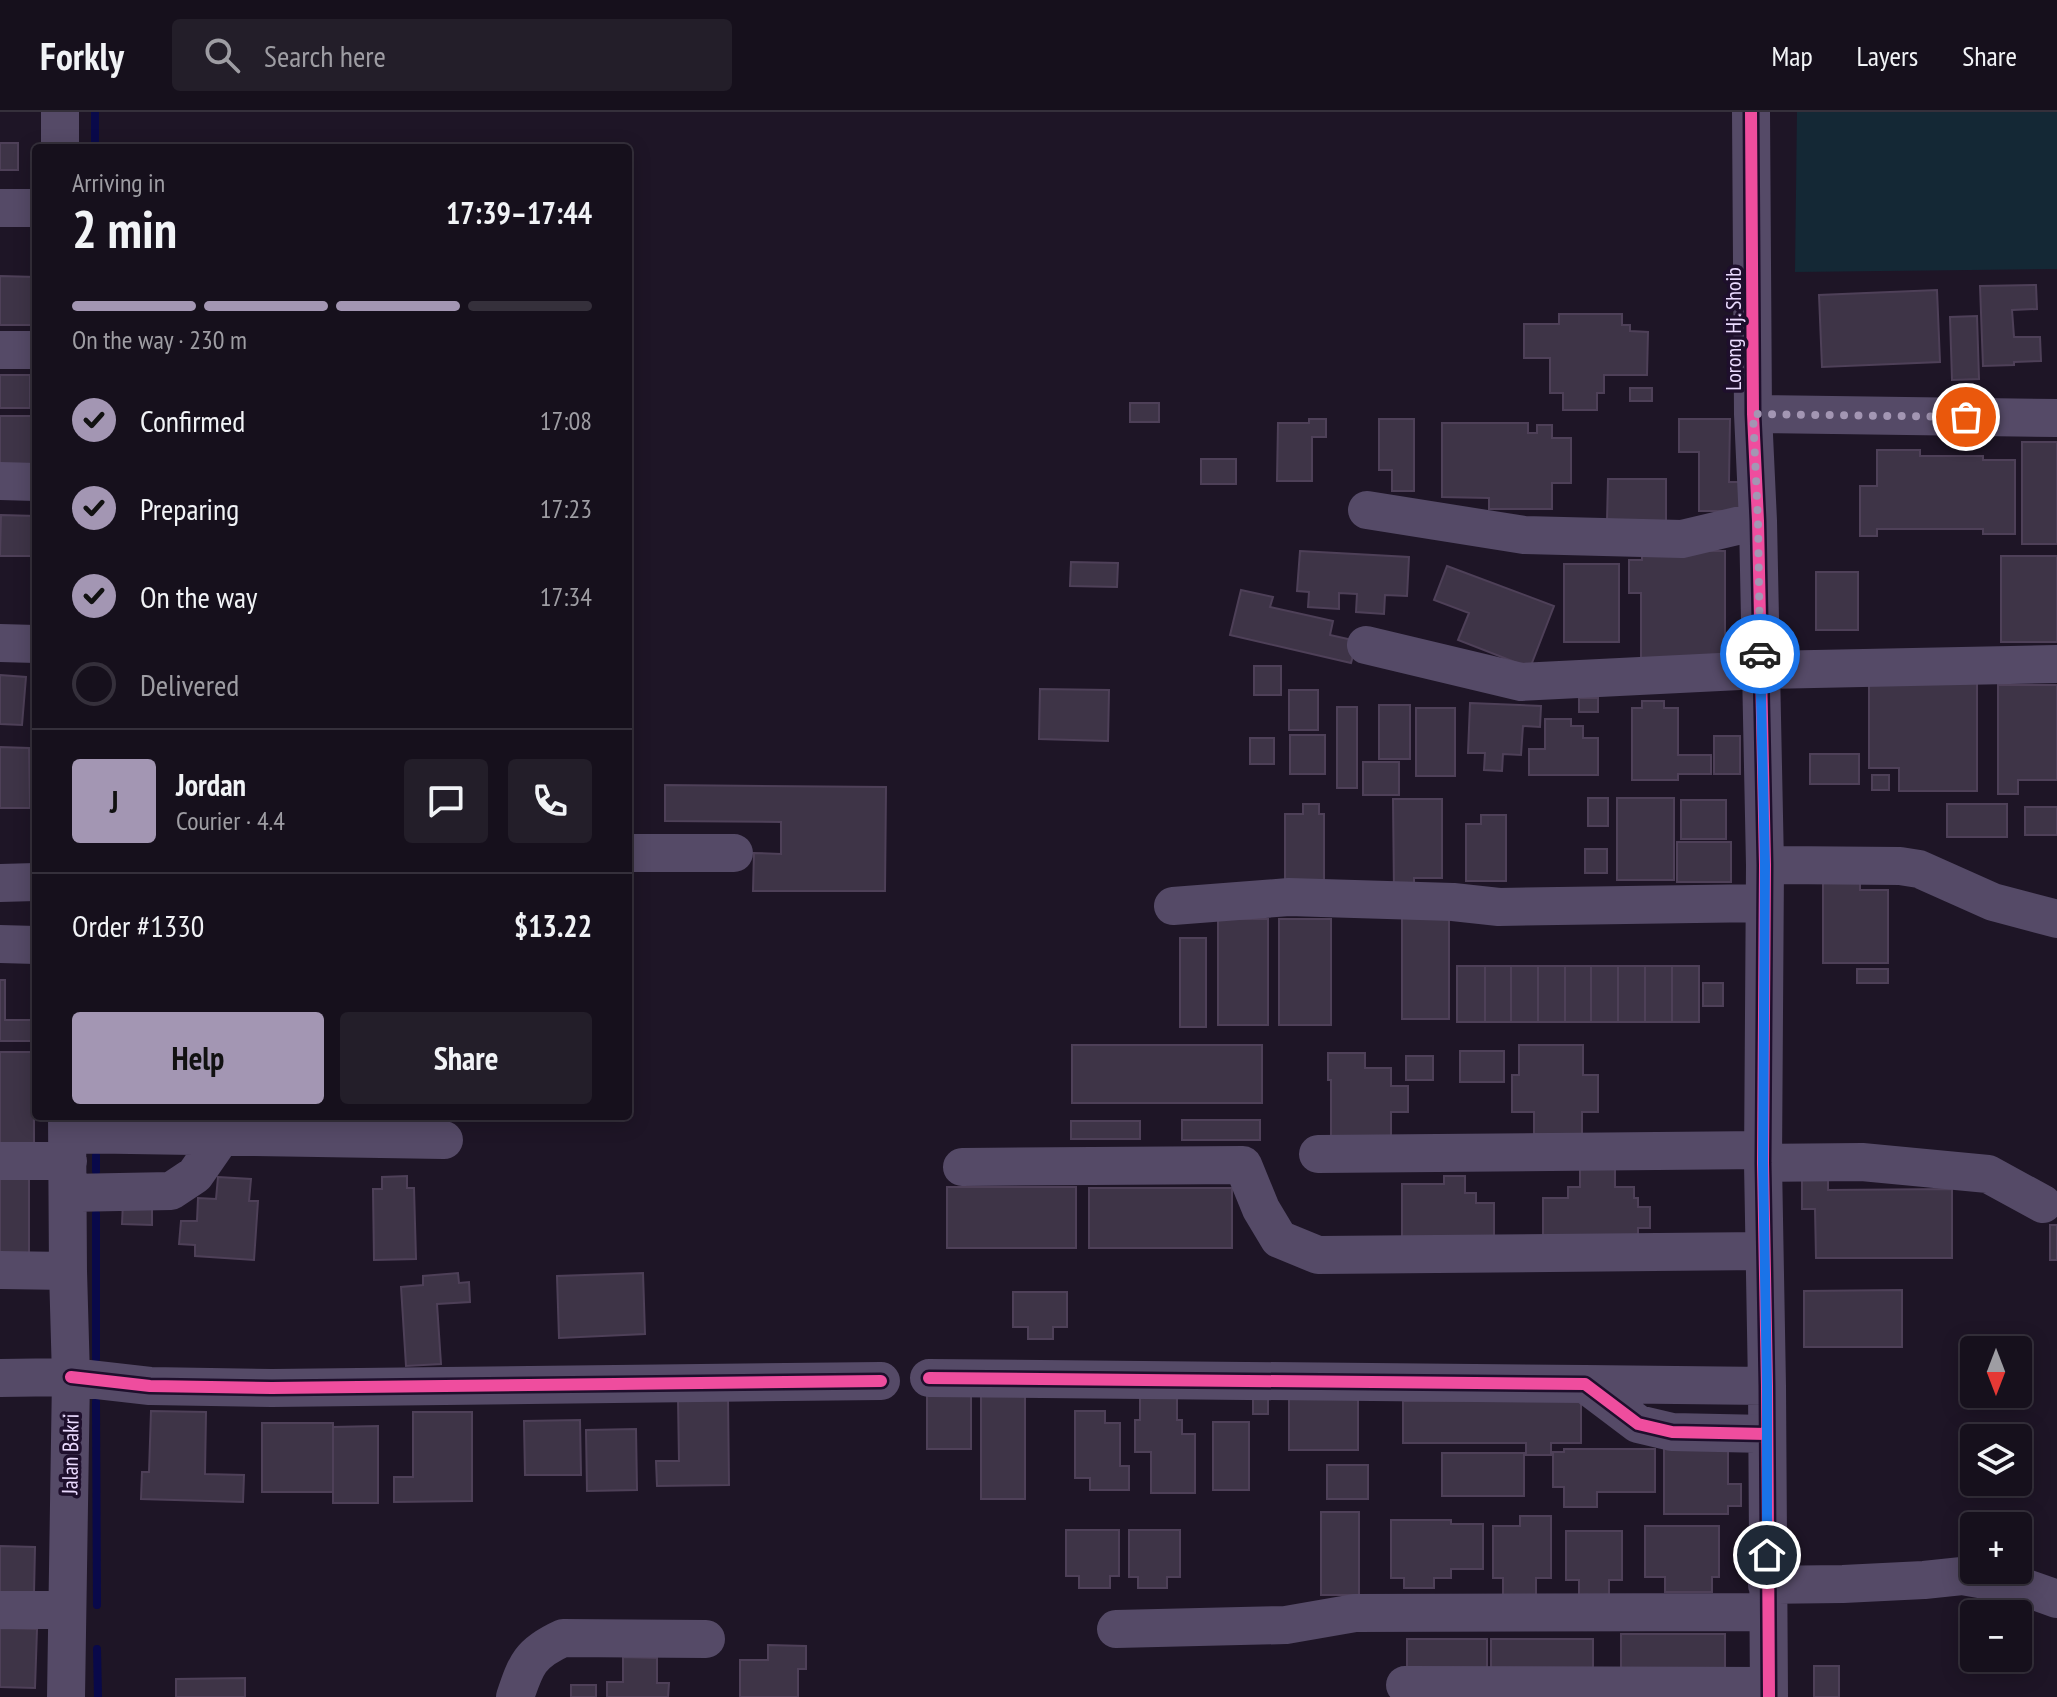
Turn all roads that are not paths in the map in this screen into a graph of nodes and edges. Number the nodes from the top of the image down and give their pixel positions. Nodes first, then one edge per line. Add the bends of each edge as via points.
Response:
1 (60, 112) edge
2 (1751, 112) edge
3 (60, 144) edge
4 (0, 208) edge
5 (32, 208) edge
6 (0, 350) edge
7 (32, 350) edge
8 (1753, 414) junction
9 (2057, 418) edge
10 (0, 481) edge
11 (32, 482) edge
12 (1367, 510) dead end
13 (1758, 521) junction
14 (0, 643) edge
15 (32, 644) edge
16 (1366, 645) dead end
17 (2057, 664) edge
18 (1760, 670) junction
19 (632, 853) edge
20 (734, 853) dead end
21 (1765, 865) junction
22 (32, 882) edge
23 (0, 883) edge
24 (1764, 903) junction
25 (1173, 906) dead end
26 (2057, 919) edge
27 (0, 944) edge
28 (32, 945) edge
29 (222, 1136) junction
30 (444, 1140) dead end
31 (68, 1151) edge
32 (1318, 1154) dead end
33 (1763, 1156) junction
34 (0, 1161) edge
35 (962, 1167) dead end
36 (2043, 1204) dead end
37 (1764, 1251) junction
38 (0, 1270) edge
39 (68, 1271) junction
40 (71, 1377) junction
41 (0, 1378) edge
42 (929, 1378) dead end
43 (881, 1381) dead end
44 (1585, 1384) junction
45 (1767, 1386) junction
46 (1767, 1434) junction
47 (1767, 1599) junction
48 (2057, 1599) edge
49 (0, 1610) edge
50 (66, 1610) junction
51 (1116, 1629) dead end
52 (706, 1639) dead end
53 (1405, 1685) dead end
54 (1768, 1692) edge
55 (66, 1697) edge
56 (515, 1697) edge

1 - 3 street
2 - 8 street, Lorong Hj. Shoib
4 - 5 street
6 - 7 street
8 - 9 street
8 - 13 street, Lorong Hj. Shoib
10 - 11 street
12 - 13 street via 1524,535 1619,538 1682,539
13 - 18 street, Lorong Hj. Shoib
14 - 15 street
16 - 18 street via 1521,682
17 - 18 street
18 - 21 street, Lorong Hj. Shoib
19 - 20 street
21 - 24 street, Lorong Hj. Shoib
21 - 26 street via 1919,869 1993,902
22 - 23 street
24 - 25 street via 1499,907 1289,897
24 - 33 street, Lorong Hj. Shoib
27 - 28 street
29 - 30 street
29 - 31 street
29 - 31 street via 195,1175 171,1191
31 - 34 street
31 - 39 street, Jalan Bakri
32 - 33 street
33 - 36 street via 1988,1174
33 - 37 street, Lorong Hj. Shoib
35 - 37 street via 1243,1165 1279,1239 1318,1255
37 - 45 street, Lorong Hj. Shoib
38 - 39 street
39 - 40 street, Jalan Bakri
40 - 41 street
40 - 43 street via 150,1386 272,1388
40 - 50 street, Jalan Bakri
42 - 44 street
44 - 45 street
44 - 46 street via 1638,1424 1672,1432
45 - 46 street, Lorong Hj. Shoib
46 - 47 street, Lorong Hj. Shoib
47 - 48 street via 1962,1576
47 - 51 street via 1355,1613 1286,1625
47 - 54 street, Lorong Hj. Shoib
49 - 50 street
50 - 55 street, Jalan Bakri
52 - 56 street via 563,1638 542,1648 528,1663
53 - 54 street

